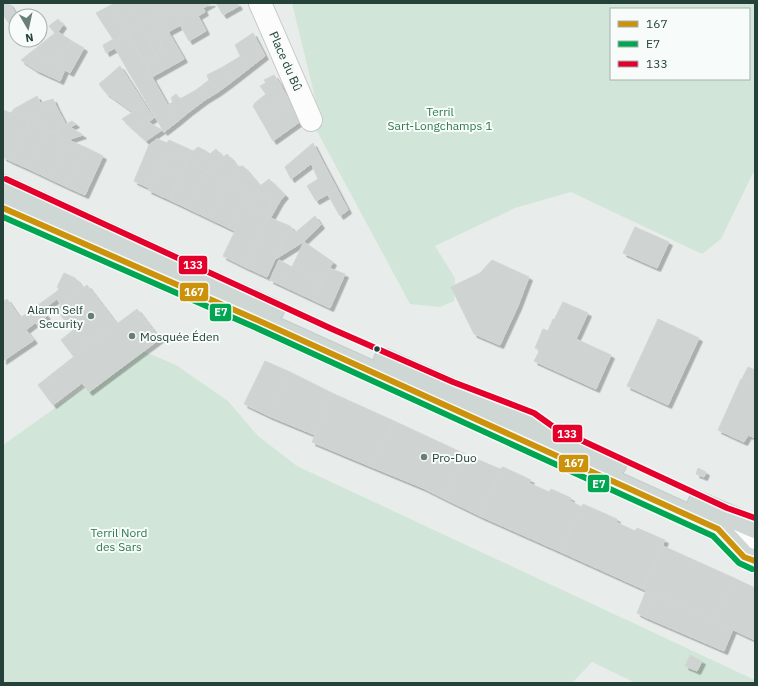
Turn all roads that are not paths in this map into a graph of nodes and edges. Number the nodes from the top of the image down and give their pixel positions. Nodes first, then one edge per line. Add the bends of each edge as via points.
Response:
1 (260, 3) edge
2 (311, 120) dead end
3 (3, 186) edge
4 (3, 208) edge
5 (755, 527) edge
6 (722, 532) junction
7 (755, 546) edge
8 (755, 561) edge

1 - 2 street, Place du Bû
3 - 5 main road via 329,336 450,389 530,420 551,435
4 - 6 main road via 255,319
6 - 7 street
6 - 8 main road via 744,557

